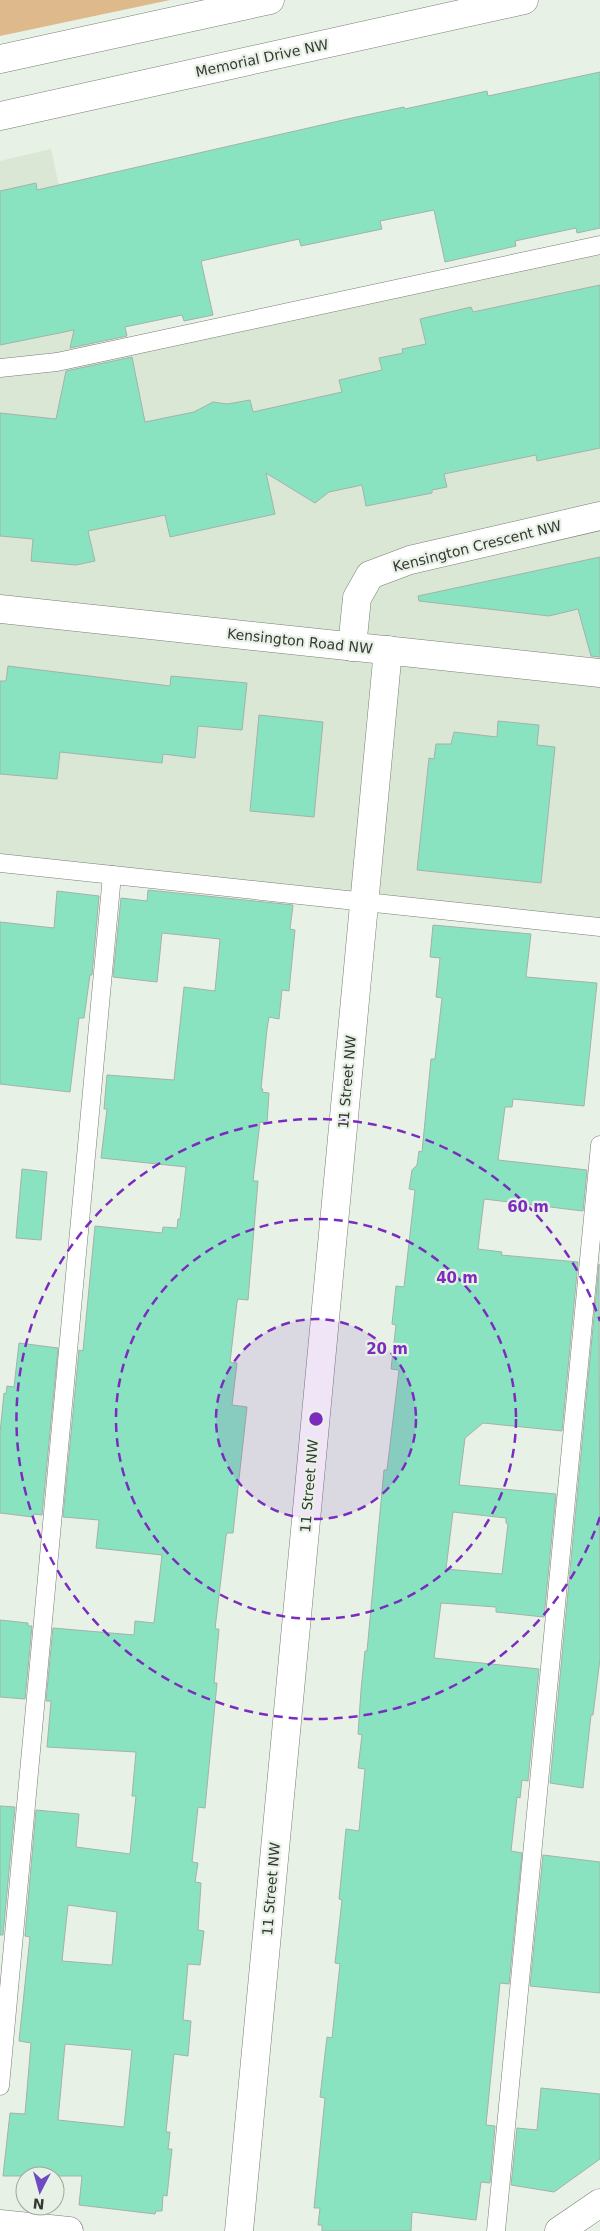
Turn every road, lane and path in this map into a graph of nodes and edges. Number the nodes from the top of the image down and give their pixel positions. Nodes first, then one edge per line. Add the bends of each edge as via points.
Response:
1 (270, 0) edge
2 (524, 0) edge
3 (0, 59) edge
4 (0, 116) edge
5 (600, 245) edge
6 (0, 368) edge
7 (600, 516) edge
8 (0, 609) edge
9 (352, 647) junction
10 (388, 650) junction
11 (600, 673) edge
12 (0, 863) edge
13 (112, 875) junction
14 (364, 901) junction
15 (600, 927) edge
16 (600, 1145) edge
17 (0, 2086) edge
18 (600, 2203) edge
19 (0, 2224) edge
20 (69, 2231) edge
21 (239, 2231) edge
22 (496, 2231) edge
23 (559, 2231) edge

1 - 3 street
2 - 4 street, Memorial Drive NW
5 - 6 lane via 56,362
7 - 9 street, Kensington Crescent NW via 410,560 370,575 357,598
8 - 9 street, Kensington Road NW
9 - 10 street, Kensington Road NW
10 - 11 street, Kensington Road NW
10 - 14 street, 11 Street NW
12 - 13 lane
13 - 14 lane
13 - 17 lane
14 - 15 lane
14 - 21 street, 11 Street NW
16 - 22 lane
18 - 23 street
19 - 20 street

